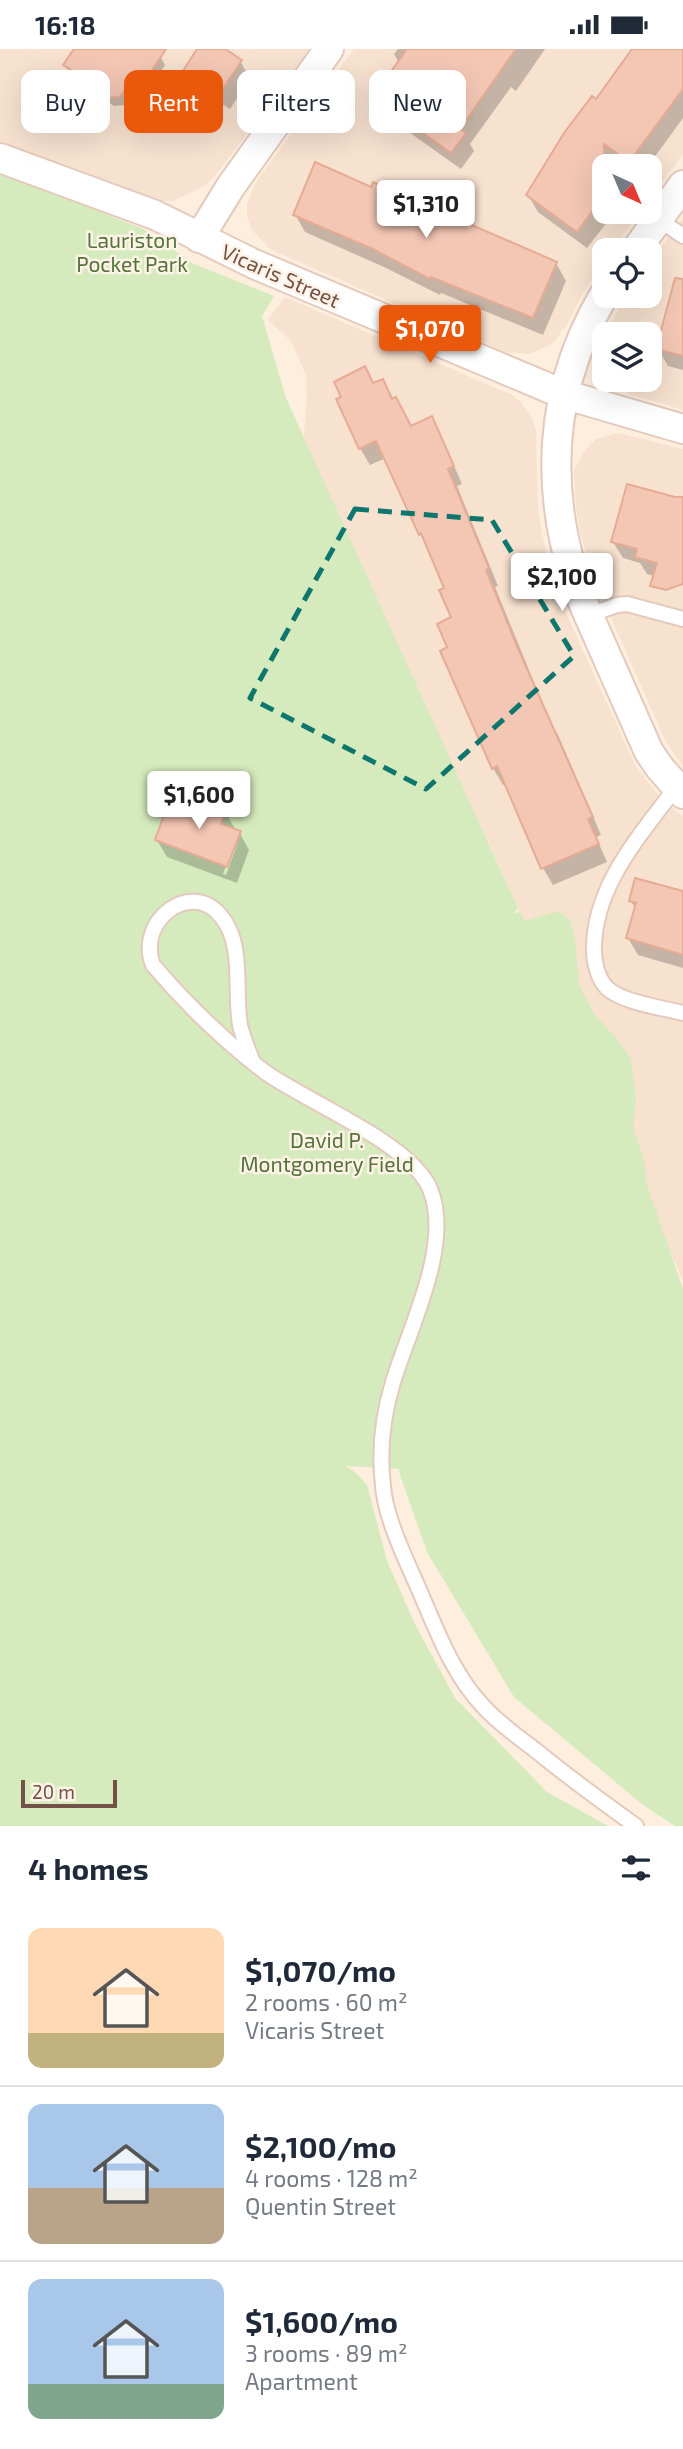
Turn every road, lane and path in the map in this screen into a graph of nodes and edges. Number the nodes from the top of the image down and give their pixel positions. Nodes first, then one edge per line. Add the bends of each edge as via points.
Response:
1 (329, 49) edge
2 (0, 158) edge
3 (683, 185) edge
4 (662, 214) edge
5 (662, 222) edge
6 (683, 236) edge
7 (199, 238) junction
8 (597, 308) edge
9 (563, 394) junction
10 (683, 429) edge
11 (589, 615) junction
12 (683, 619) edge
13 (679, 791) edge
14 (683, 1013) edge
15 (253, 1062) junction
16 (636, 1826) edge

1 - 7 street
2 - 7 street, Vicaris Street via 155,215
3 - 4 street
5 - 6 lane
7 - 9 street, Vicaris Street
8 - 9 street via 578,343
9 - 10 street, Vicaris Street
9 - 11 street via 557,497 573,577
11 - 12 lane via 627,604
11 - 13 street via 649,752
13 - 14 lane via 616,870 598,910 594,937 595,960 607,988
15 - 15 lane via 241,1029 233,940 225,922 201,902 182,904 163,915 151,933 153,965 213,1030
15 - 16 lane via 390,1147 412,1163 431,1190 435,1247 430,1275 392,1384 382,1448 383,1490 401,1549 445,1651 472,1694 512,1732

